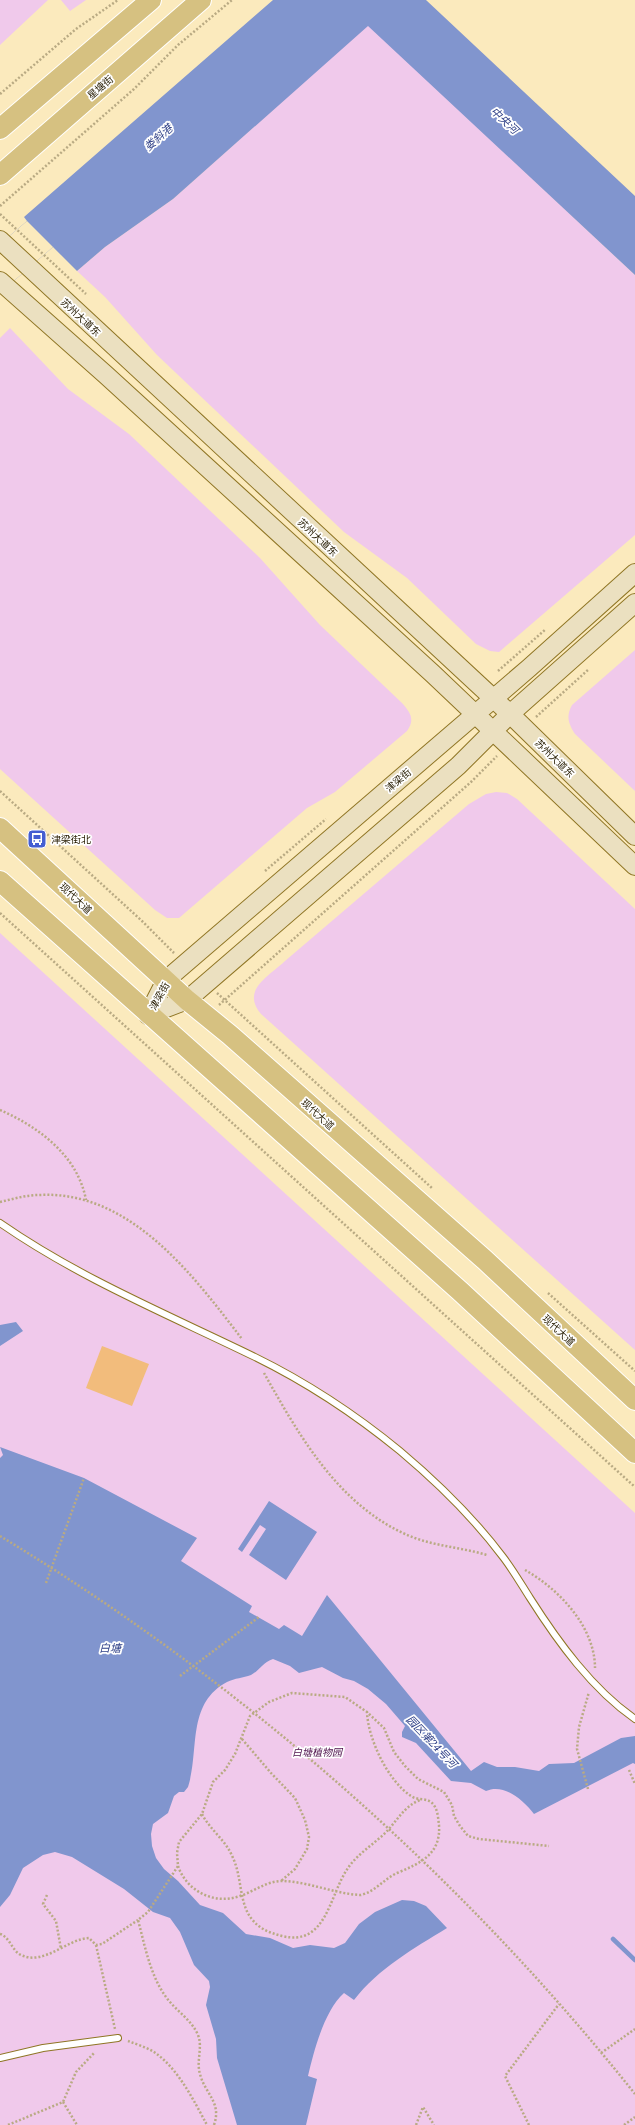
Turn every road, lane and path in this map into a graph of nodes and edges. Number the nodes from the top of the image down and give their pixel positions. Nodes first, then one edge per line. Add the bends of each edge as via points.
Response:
1 (118, 0) edge
2 (151, 0) edge
3 (201, 0) edge
4 (232, 0) edge
5 (0, 94) edge
6 (0, 129) edge
7 (0, 175) edge
8 (0, 206) edge
9 (0, 214) edge
10 (1, 241) edge
11 (3, 284) edge
12 (86, 294) dead end
13 (635, 573) edge
14 (635, 603) edge
15 (589, 669) dead end
16 (493, 699) junction
17 (476, 714) junction
18 (510, 714) junction
19 (525, 728) junction
20 (494, 730) junction
21 (509, 745) junction
22 (0, 791) edge
23 (0, 828) edge
24 (635, 836) edge
25 (635, 866) edge
26 (0, 881) edge
27 (0, 913) edge
28 (185, 964) junction
29 (166, 980) junction
30 (206, 983) junction
31 (188, 1000) junction
32 (225, 1000) junction
33 (148, 1015) junction
34 (207, 1016) junction
35 (0, 1110) edge
36 (436, 1191) dead end
37 (86, 1200) junction
38 (0, 1202) edge
39 (0, 1223) edge
40 (547, 1292) dead end
41 (254, 1356) junction
42 (635, 1372) edge
43 (635, 1400) edge
44 (635, 1453) edge
45 (84, 1478) dead end
46 (635, 1487) edge
47 (0, 1536) edge
48 (506, 1560) junction
49 (51, 1568) junction
50 (46, 1583) dead end
51 (259, 1618) dead end
52 (192, 1666) junction
53 (180, 1676) dead end
54 (593, 1680) junction
55 (367, 1712) junction
56 (253, 1713) junction
57 (635, 1719) edge
58 (242, 1739) junction
59 (629, 1770) dead end
60 (635, 1784) edge
61 (588, 1788) dead end
62 (422, 1799) junction
63 (202, 1814) junction
64 (388, 1829) junction
65 (549, 1846) dead end
66 (422, 1861) junction
67 (178, 1866) junction
68 (281, 1881) junction
69 (335, 1891) junction
70 (47, 1895) dead end
71 (242, 1895) junction
72 (138, 1920) junction
73 (0, 1934) edge
74 (61, 1949) junction
75 (560, 2004) junction
76 (635, 2029) edge
77 (118, 2038) joint
78 (601, 2054) junction
79 (0, 2058) edge
80 (635, 2094) edge
81 (63, 2102) dead end
82 (635, 2117) edge
83 (77, 2125) edge
84 (207, 2125) edge
85 (214, 2125) edge
86 (416, 2125) edge
87 (434, 2125) edge
88 (528, 2125) edge
89 (624, 2125) edge

1 - 5 path via 76,29
2 - 6 main road
3 - 7 main road, 星塘街
4 - 8 path via 178,45 134,89
9 - 12 path
10 - 16 main road, 苏州大道东
11 - 17 main road via 112,380
13 - 16 main road, 津梁街
14 - 18 main road, 津梁街
15 - 19 path
16 - 17 main road, 津梁街
16 - 18 main road, 苏州大道东
17 - 20 main road
17 - 28 main road, 津梁街
18 - 19 main road, 苏州大道东
18 - 20 main road, 津梁街
19 - 24 main road, 苏州大道东
20 - 21 main road
20 - 30 main road, 津梁街 via 458,766
21 - 25 main road
21 - 32 path via 471,782
22 - 28 path via 142,920
23 - 29 main road, 现代大道
26 - 33 main road
27 - 46 path
28 - 29 main road, 津梁街
29 - 31 main road, 现代大道
29 - 33 main road, 津梁街
30 - 31 main road, 津梁街
30 - 32 path
31 - 33 main road, 津梁街
31 - 34 main road, 现代大道
32 - 34 path
32 - 36 path
33 - 44 main road via 460,1291
34 - 43 main road, 现代大道 via 484,1260
35 - 37 path via 35,1128 59,1149 74,1170
37 - 38 path via 39,1195
37 - 41 path via 133,1222 171,1254 210,1297
39 - 41 lane via 104,1285
40 - 42 path
41 - 48 lane via 320,1394 398,1450 455,1502
41 - 48 path via 316,1459 364,1508 394,1529 416,1539
45 - 49 path
47 - 49 path
48 - 54 lane via 544,1619
48 - 54 path via 540,1579 572,1610 584,1629 593,1651
49 - 50 path
49 - 52 path via 134,1623
51 - 52 path
52 - 53 path
52 - 56 path
54 - 57 lane
54 - 61 path via 578,1732 577,1750
55 - 56 path via 345,1697 297,1693 274,1699
55 - 62 path via 378,1755 411,1796
55 - 65 path via 384,1728 394,1752 413,1775 444,1792 452,1805 457,1822 468,1836
56 - 58 path via 246,1722
56 - 64 path
58 - 63 path via 228,1764 212,1782
58 - 68 path via 295,1798 305,1820 309,1837 307,1849 295,1869
59 - 60 path
62 - 64 path via 414,1802 399,1815
62 - 66 path via 428,1800 436,1808 439,1832 434,1849
63 - 67 path via 179,1842
63 - 71 path via 231,1852 240,1876
64 - 66 path
64 - 69 path via 350,1864
66 - 69 path via 391,1876 367,1894
66 - 75 path
67 - 71 path via 191,1887 201,1893 225,1899
67 - 72 path via 148,1912
68 - 69 path via 319,1886
68 - 71 path via 264,1884
69 - 71 path via 319,1926 299,1938 272,1934 256,1924
70 - 74 path via 43,1904 56,1921
72 - 74 path via 102,1944 96,1945 89,1938 83,1938
72 - 85 path via 146,1953 161,1988 189,2021 198,2036 200,2074 216,2108
73 - 74 path via 17,1952 27,1957
75 - 78 path
75 - 88 path via 505,2076
76 - 78 path
77 - 79 lane via 50,2047
77 - 84 path via 154,2052 168,2065
78 - 80 path
81 - 83 path
82 - 89 path
86 - 87 path via 423,2107

